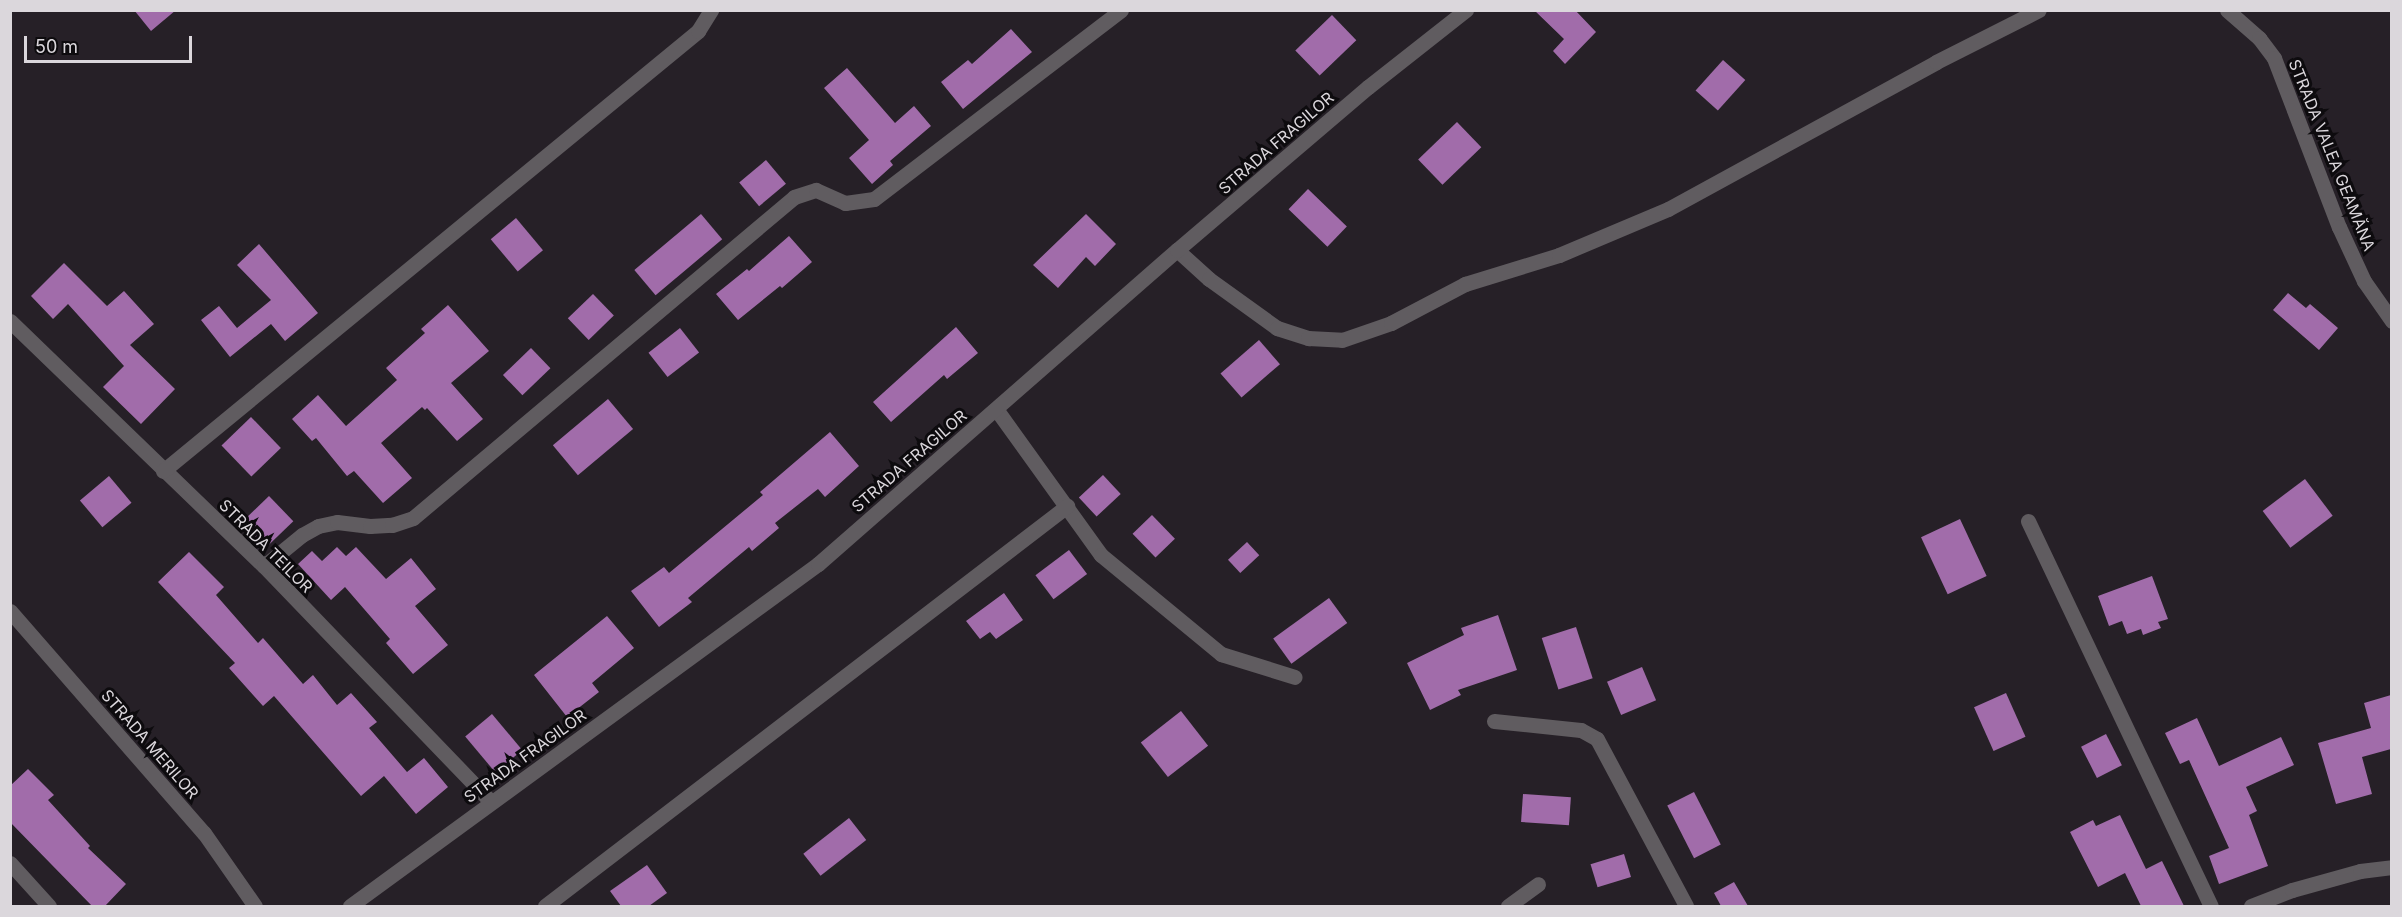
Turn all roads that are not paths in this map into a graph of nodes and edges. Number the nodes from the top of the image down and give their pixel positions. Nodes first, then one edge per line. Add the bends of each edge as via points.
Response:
1 (711, 10) edge
2 (1121, 10) edge
3 (1466, 10) edge
4 (2039, 10) edge
5 (2227, 10) edge
6 (1177, 250) junction
7 (10, 321) edge
8 (2391, 321) edge
9 (996, 409) junction
10 (163, 471) junction
11 (1067, 506) junction
12 (2028, 521) dead end
13 (264, 566) junction
14 (10, 611) edge
15 (1295, 677) dead end
16 (1494, 721) dead end
17 (491, 802) junction
18 (10, 863) edge
19 (2391, 867) edge
20 (1538, 884) dead end
21 (355, 905) edge
22 (49, 906) edge
23 (255, 906) edge
24 (545, 906) edge
25 (1508, 906) edge
26 (1686, 906) edge
27 (2211, 906) edge
28 (2252, 906) edge

1 - 10 street via 698,31
2 - 13 street via 874,199 845,202 816,190 794,197 413,518 393,525 337,522 318,526
3 - 6 street, STRADA FRAGILOR via 1368,87
4 - 6 street via 1936,62 1668,210 1559,255 1465,284 1391,322 1342,340 1308,338 1277,328 1209,279
5 - 8 street, STRADA VALEA GEAMĂNA via 2259,38 2274,58 2339,227 2364,281
6 - 9 street, STRADA FRAGILOR
7 - 10 street, STRADA TEILOR
9 - 11 street
9 - 17 street, STRADA FRAGILOR via 818,564
10 - 13 street, STRADA TEILOR
11 - 15 street via 1101,555 1221,654
11 - 24 street
12 - 27 street
13 - 17 street, STRADA TEILOR
14 - 23 street, STRADA MERILOR via 204,833
16 - 26 street via 1581,730 1597,739
17 - 21 street, STRADA FRAGILOR
18 - 22 street
19 - 28 street via 2348,874
20 - 25 street

